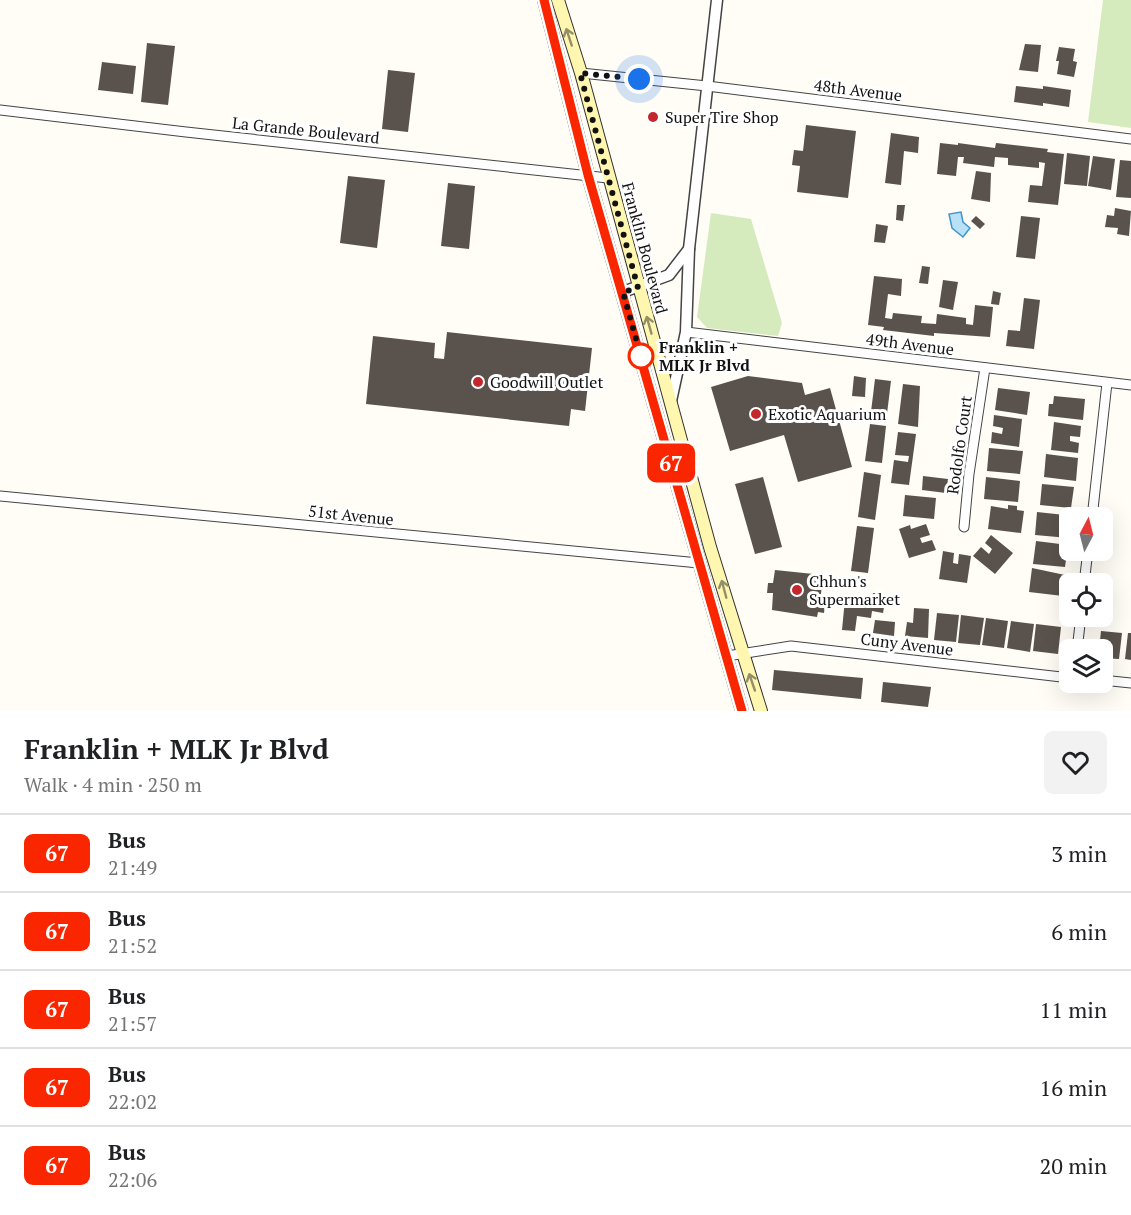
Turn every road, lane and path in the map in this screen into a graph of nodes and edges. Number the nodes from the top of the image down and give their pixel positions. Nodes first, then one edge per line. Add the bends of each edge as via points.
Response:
1 (544, 0) edge
2 (558, 0) edge
3 (717, 0) edge
4 (580, 73) junction
5 (707, 86) junction
6 (0, 110) edge
7 (1131, 139) edge
8 (588, 175) junction
9 (608, 178) junction
10 (689, 249) junction
11 (638, 288) junction
12 (623, 292) junction
13 (686, 332) junction
14 (985, 368) junction
15 (1107, 383) junction
16 (1131, 385) edge
17 (671, 401) junction
18 (662, 432) junction
19 (0, 495) edge
20 (699, 505) junction
21 (1093, 507) edge
22 (964, 527) dead end
23 (699, 563) junction
24 (742, 654) junction
25 (727, 656) junction
26 (1059, 677) edge
27 (1113, 681) edge
28 (1131, 683) edge
29 (742, 711) edge
30 (761, 711) edge

1 - 8 main road, Franklin Boulevard
4 -> 2 main road, Franklin Boulevard
3 - 5 street
4 - 5 street, 48th Avenue
4 - 9 main road, Franklin Boulevard
5 - 7 street, 48th Avenue
5 - 10 street
6 - 8 street, La Grande Boulevard
8 - 9 street, La Grande Boulevard
8 - 12 main road, Franklin Boulevard
9 - 11 main road, Franklin Boulevard
10 - 11 street via 669,275
10 - 13 street
11 - 12 street
17 -> 11 main road, Franklin Boulevard
12 - 18 main road, Franklin Boulevard
13 - 14 street, 49th Avenue
13 - 17 street
14 - 15 street, 49th Avenue
14 - 22 street, Rodolfo Court
15 - 16 street, 49th Avenue
15 - 21 street
17 - 20 main road, Franklin Boulevard
18 - 20 main road via 673,442 689,494
18 - 23 main road, Franklin Boulevard
19 - 23 street, 51st Avenue
24 -> 20 main road, Franklin Boulevard
23 - 25 main road, Franklin Boulevard
24 - 25 street, Cuny Avenue
24 - 26 street, Cuny Avenue via 791,646
30 -> 24 main road, Franklin Boulevard
25 - 29 main road, Franklin Boulevard
27 - 28 street

